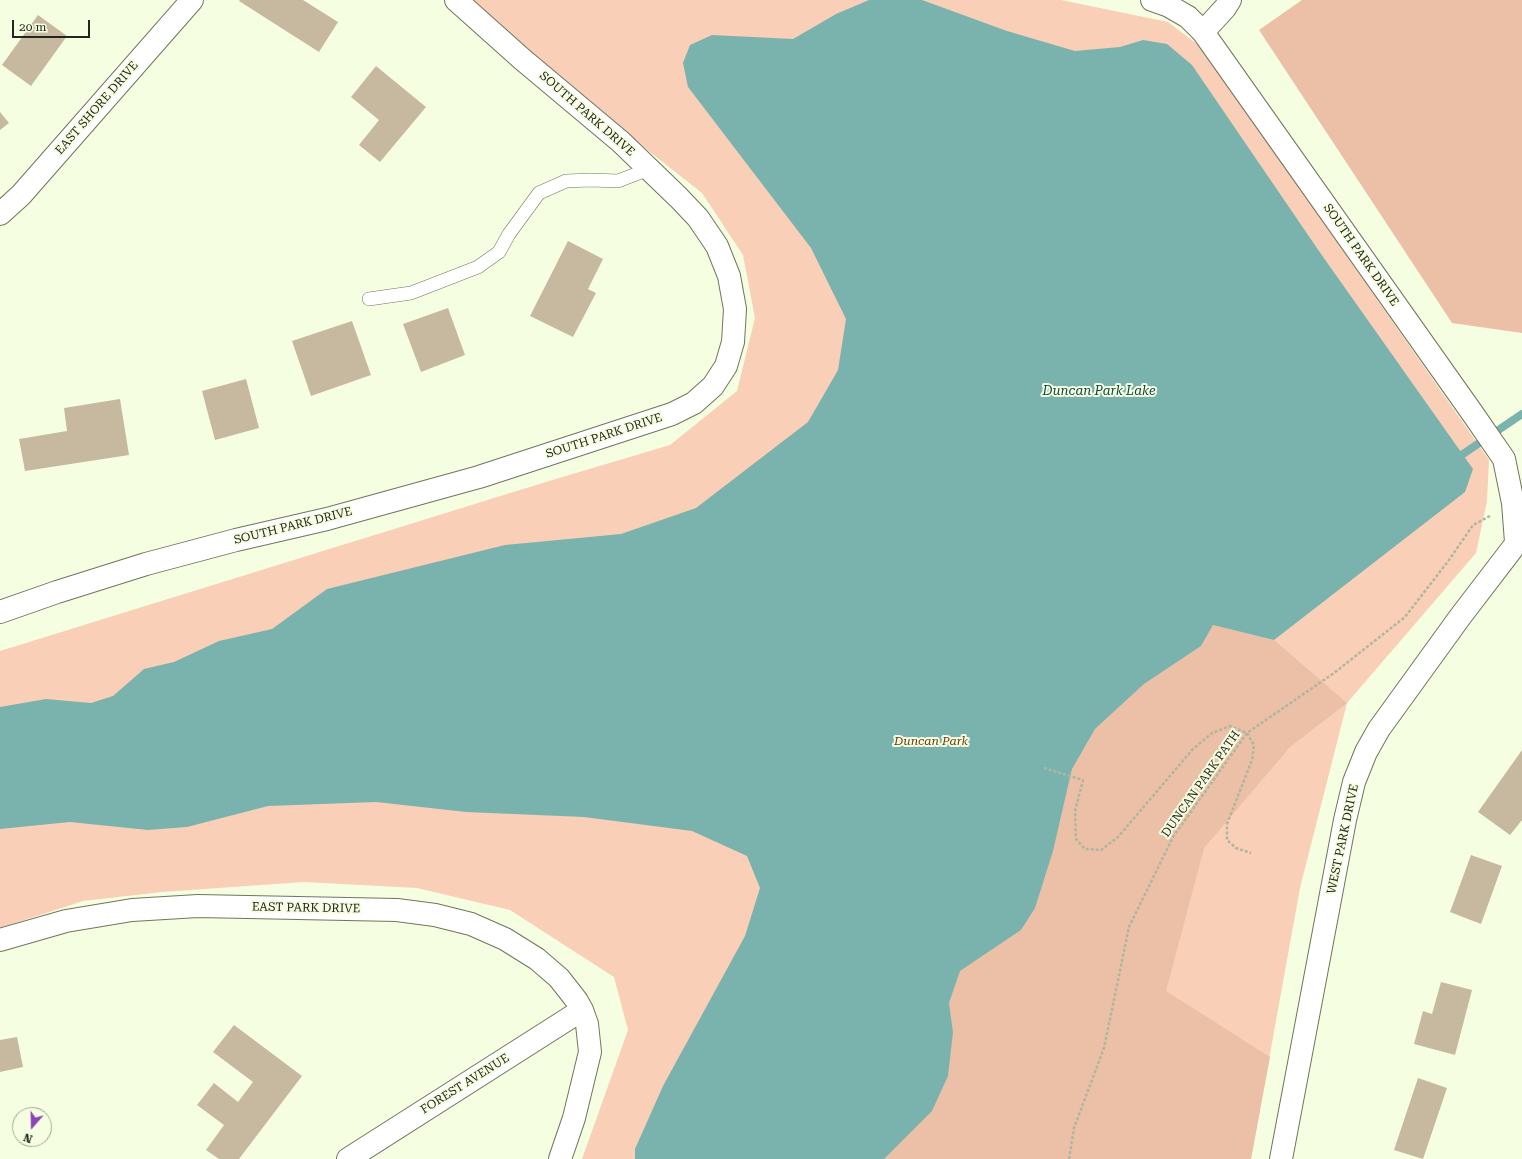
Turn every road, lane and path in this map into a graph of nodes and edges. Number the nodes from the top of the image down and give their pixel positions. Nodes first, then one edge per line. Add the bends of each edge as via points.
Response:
1 (192, 0) edge
2 (456, 0) edge
3 (1152, 0) edge
4 (1230, 0) edge
5 (1203, 32) junction
6 (649, 169) junction
7 (0, 214) edge
8 (369, 299) dead end
9 (1513, 503) junction
10 (1519, 539) edge
11 (0, 612) edge
12 (1247, 733) junction
13 (1044, 768) dead end
14 (1251, 853) dead end
15 (0, 940) edge
16 (582, 1010) junction
17 (348, 1159) edge
18 (560, 1159) edge
19 (1069, 1159) edge
20 (1281, 1159) edge

1 - 7 street, EAST SHORE DRIVE via 22,195
2 - 6 street, SOUTH PARK DRIVE
3 - 5 street, SOUTH PARK DRIVE via 1169,6 1188,18
4 - 5 street
5 - 9 street, SOUTH PARK DRIVE via 1504,459
6 - 8 lane via 618,181 566,181 539,193 499,252 478,267 411,293
6 - 11 street, SOUTH PARK DRIVE via 698,218 717,246 730,276 735,309 733,342 726,366 713,386 694,403 672,414 479,478 146,564
9 - 10 street, SOUTH PARK DRIVE
9 - 12 path, DUNCAN PARK PATH via 1473,525 1405,617 1334,673
10 - 20 street, WEST PARK DRIVE via 1379,729 1354,782 1343,828
12 - 13 path via 1230,726 1212,733 1193,749 1118,837 1101,850 1085,849 1076,839 1075,811 1083,780
12 - 14 path via 1254,745 1252,760 1227,824 1226,840 1236,848
12 - 19 path, DUNCAN PARK PATH via 1173,837 1129,927 1104,1048 1074,1128
15 - 16 street, EAST PARK DRIVE via 66,921 132,910 198,906 397,910 471,924 505,939 537,959 559,978
16 - 17 street, FOREST AVENUE
16 - 18 street, EAST PARK DRIVE via 587,1024 590,1052 574,1118

